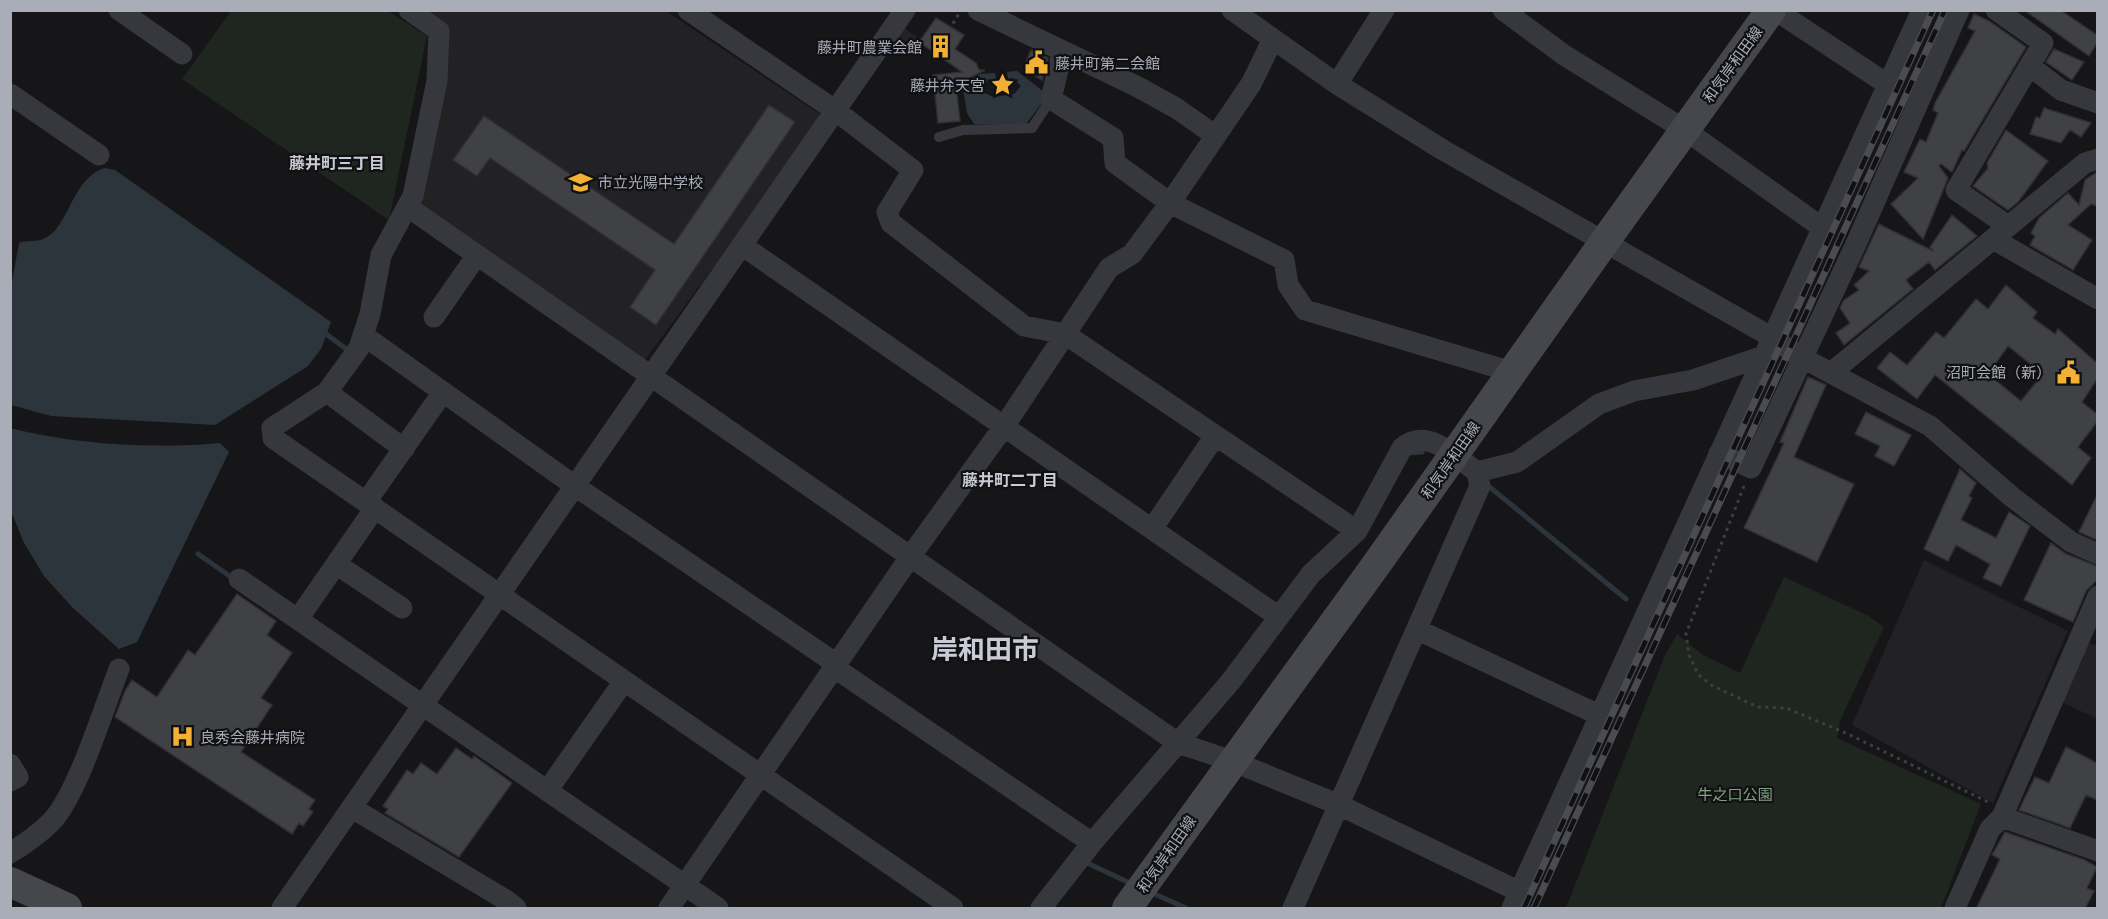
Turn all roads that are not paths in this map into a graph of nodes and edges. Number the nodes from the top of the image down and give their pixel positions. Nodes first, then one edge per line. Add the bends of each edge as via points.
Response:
1 (119, 10) edge
2 (409, 10) edge
3 (688, 10) edge
4 (905, 10) edge
5 (978, 10) edge
6 (1232, 10) edge
7 (1384, 10) edge
8 (1503, 10) edge
9 (1771, 10) edge
10 (1775, 10) edge
11 (1922, 10) edge
12 (1959, 10) edge
13 (1996, 10) edge
14 (1273, 39) junction
15 (1062, 53) junction
16 (182, 54) dead end
17 (2030, 66) junction
18 (1337, 84) junction
19 (1887, 84) junction
20 (10, 94) edge
21 (1051, 99) junction
22 (2097, 103) edge
23 (837, 111) junction
24 (1685, 130) junction
25 (1216, 136) junction
26 (939, 137) dead end
27 (99, 155) dead end
28 (2097, 159) edge
29 (1170, 203) junction
30 (408, 207) junction
31 (1824, 229) junction
32 (2000, 232) junction
33 (1605, 241) junction
34 (743, 246) junction
35 (477, 255) junction
36 (2097, 299) edge
37 (434, 317) dead end
38 (1065, 334) junction
39 (363, 335) junction
40 (1768, 346) junction
41 (1801, 357) junction
42 (1512, 372) junction
43 (1832, 372) junction
44 (652, 377) junction
45 (327, 392) junction
46 (443, 392) junction
47 (1005, 425) junction
48 (1215, 436) junction
49 (404, 449) junction
50 (1719, 453) junction
51 (1466, 464) junction
52 (575, 486) junction
53 (371, 505) junction
54 (1152, 528) junction
55 (1356, 531) junction
56 (2097, 554) edge
57 (910, 557) junction
58 (336, 564) junction
59 (238, 579) dead end
60 (499, 594) junction
61 (2097, 596) edge
62 (402, 608) dead end
63 (1279, 617) junction
64 (298, 619) junction
65 (1418, 630) junction
66 (2091, 632) edge
67 (837, 666) junction
68 (119, 669) dead end
69 (624, 681) junction
70 (424, 705) junction
71 (1599, 716) junction
72 (1178, 743) junction
73 (1232, 761) junction
74 (10, 764) edge
75 (761, 776) junction
76 (10, 781) edge
77 (547, 790) junction
78 (1337, 804) junction
79 (352, 808) junction
80 (2002, 817) junction
81 (1092, 843) junction
82 (2097, 851) edge
83 (10, 853) edge
84 (10, 882) edge
85 (685, 886) junction
86 (1516, 900) edge
87 (68, 909) edge
88 (282, 909) edge
89 (516, 909) edge
90 (669, 909) edge
91 (718, 909) edge
92 (953, 909) edge
93 (1041, 909) edge
94 (1127, 909) edge
95 (1293, 909) edge
96 (1955, 909) edge

1 - 16 street
2 - 30 street via 439,31 437,81
3 - 23 street
4 - 23 street
5 - 15 street
6 - 14 street
7 - 18 street
8 - 24 street via 1564,55
9 - 24 main road, 和気岸和田線
10 - 19 street
11 - 19 street
12 - 41 street via 1856,244
13 - 17 street via 2043,43
14 - 18 street
14 - 25 street via 1251,84
15 - 21 street
15 - 25 street via 1136,86
17 - 22 street via 2061,90
17 - 32 street via 1956,190
18 - 33 street via 1443,150
19 - 31 street
20 - 27 street
21 - 26 lane via 1032,128 963,130
21 - 29 street via 1113,138 1115,163
23 - 34 street
23 - 38 street via 913,170 887,212 891,223 1024,326
24 - 31 street
24 - 33 main road, 和気岸和田線
25 - 29 street
28 - 32 street via 2085,163
29 - 38 street via 1132,254 1109,268
29 - 42 street via 1284,260 1288,285 1305,310
30 - 35 street
30 - 39 street via 381,255
31 - 40 street
32 - 36 street
32 - 43 street
33 - 40 street
33 - 42 main road, 和気岸和田線
34 - 44 street
34 - 47 street
35 - 37 street
35 - 44 street
38 - 47 street
38 - 48 street
39 - 45 street via 347,367
39 - 46 street
40 - 41 street
40 - 50 street
40 - 51 street via 1693,380 1634,391 1599,404 1517,462
41 - 43 street
41 - 50 street via 1751,468
42 - 51 main road, 和気岸和田線
43 - 56 street via 1930,426 2012,497 2071,542
44 - 52 street
44 - 57 street
45 - 49 street
45 - 53 street via 272,428 273,438
46 - 49 street
46 - 52 street
47 - 54 street
47 - 57 street
48 - 54 street
48 - 55 street
49 - 53 street
50 - 71 street
51 - 55 street via 1429,440 1409,442 1397,456
51 - 65 street via 1480,486
51 - 73 main road, 和気岸和田線
52 - 60 street
52 - 67 street
53 - 58 street
53 - 60 street
54 - 63 street
55 - 63 street via 1311,574
57 - 67 street
57 - 72 street
58 - 62 street
58 - 64 street
59 - 64 street
60 - 69 street
60 - 70 street
61 - 66 street
63 - 72 street
64 - 70 street
65 - 71 street
65 - 78 street
66 - 80 street
67 - 75 street
67 - 81 street
68 - 83 street via 69,796 53,821
69 - 75 street
69 - 77 street
70 - 77 street
70 - 79 street
71 - 86 street
72 - 73 street
72 - 81 street
73 - 78 street
73 - 94 main road, 和気岸和田線
74 - 76 street via 18,777
75 - 85 street
75 - 92 street
77 - 85 street
78 - 86 street
78 - 95 street
79 - 88 street
79 - 89 street
80 - 82 street
80 - 96 street via 1990,829
81 - 93 street
84 - 87 main road
85 - 90 street
85 - 91 street

